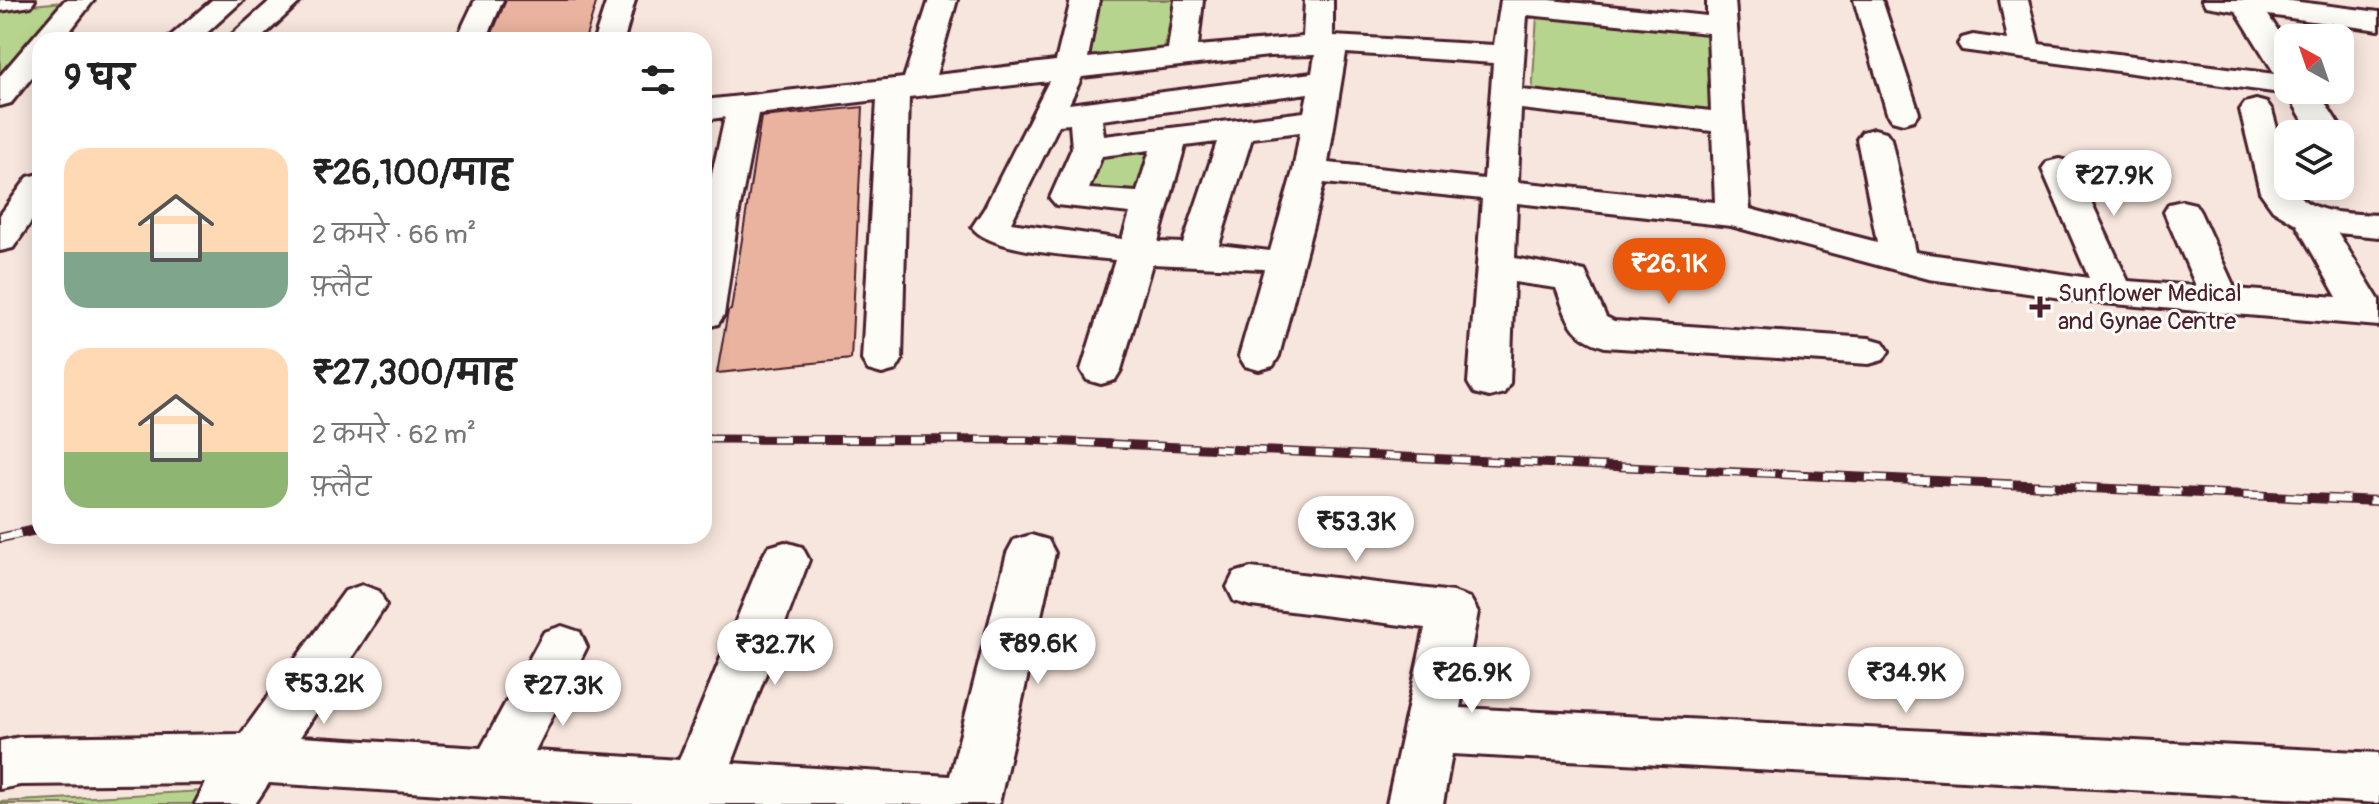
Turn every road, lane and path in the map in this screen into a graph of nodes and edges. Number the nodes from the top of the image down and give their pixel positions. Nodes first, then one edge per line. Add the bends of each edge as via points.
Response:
1 (21, 0) edge
2 (80, 0) edge
3 (229, 0) edge
4 (288, 0) edge
5 (489, 0) edge
6 (621, 0) edge
7 (943, 0) edge
8 (1085, 0) edge
9 (1189, 0) edge
10 (1319, 0) edge
11 (1868, 0) edge
12 (2014, 0) edge
13 (2216, 0) edge
14 (0, 2) edge
15 (1514, 3) edge
16 (2257, 4) edge
17 (1722, 13) edge
18 (2379, 21) edge
19 (54, 32) edge
20 (191, 32) edge
21 (250, 32) edge
22 (475, 32) edge
23 (611, 32) edge
24 (2274, 40) edge
25 (1973, 44) dead end
26 (1325, 45) junction
27 (2026, 51) junction
28 (1508, 55) junction
29 (1182, 57) junction
30 (32, 58) edge
31 (1070, 69) junction
32 (1325, 81) junction
33 (2274, 83) edge
34 (905, 87) junction
35 (0, 96) edge
36 (1506, 98) junction
37 (744, 105) junction
38 (712, 109) edge
39 (2256, 110) dead end
40 (1086, 112) junction
41 (1903, 113) dead end
42 (1047, 117) junction
43 (1319, 120) junction
44 (1728, 123) junction
45 (1238, 130) junction
46 (1171, 138) junction
47 (1874, 139) dead end
48 (1089, 148) junction
49 (2059, 169) dead end
50 (1310, 171) junction
51 (32, 185) edge
52 (0, 189) edge
53 (1501, 191) junction
54 (32, 195) edge
55 (1009, 196) junction
56 (1079, 199) junction
57 (1151, 204) junction
58 (2182, 212) dead end
59 (1733, 215) junction
60 (712, 218) edge
61 (2311, 218) junction
62 (2379, 226) edge
63 (0, 240) edge
64 (1137, 252) junction
65 (1197, 256) junction
66 (1258, 259) dead end
67 (1899, 259) junction
68 (1496, 267) junction
69 (2114, 292) junction
70 (2221, 300) junction
71 (2372, 313) edge
72 (1869, 351) dead end
73 (1259, 356) dead end
74 (882, 360) dead end
75 (1101, 370) dead end
76 (1489, 383) dead end
77 (1031, 553) dead end
78 (785, 560) dead end
79 (1251, 587) dead end
80 (362, 605) dead end
81 (562, 647) dead end
82 (1430, 730) junction
83 (255, 758) junction
84 (0, 765) edge
85 (496, 773) junction
86 (2379, 778) edge
87 (696, 786) junction
88 (972, 803) edge
89 (223, 804) edge
90 (1415, 804) edge

1 - 14 street
2 - 19 street
3 - 20 street
4 - 21 street
5 - 22 street
6 - 23 street
7 - 34 street
8 - 31 street
9 - 29 street
10 - 26 street
11 - 41 street
12 - 27 street
13 - 16 street
15 - 17 street
15 - 28 street
16 - 18 street
16 - 24 street
17 - 44 street
25 - 27 street
26 - 28 street
26 - 29 street
26 - 32 street
27 - 33 street
28 - 36 street
29 - 31 street
30 - 35 street
31 - 34 street
31 - 42 street
32 - 40 street
32 - 43 street
34 - 37 street
34 - 74 street
36 - 44 street
36 - 53 street
37 - 38 street
37 - 60 street
39 - 61 street via 2277,192 2282,201
40 - 42 street
40 - 48 street
42 - 55 street
43 - 45 street
43 - 50 street
44 - 59 street
45 - 46 street
45 - 65 street
46 - 48 street
46 - 57 street
47 - 67 street
48 - 56 street via 1068,198
49 - 69 street
50 - 53 street
50 - 73 street
51 - 52 street
53 - 59 street
53 - 68 street
54 - 63 street
55 - 56 street
55 - 64 street via 990,227 1009,235
56 - 57 street
57 - 64 street
58 - 70 street
59 - 67 street
61 - 62 street
61 - 71 street
64 - 65 street
64 - 75 street
65 - 66 street
67 - 69 street via 1944,270
68 - 72 street via 1572,279 1589,324 1605,334
68 - 76 street
69 - 70 street
70 - 71 street
77 - 88 street
78 - 87 street
79 - 82 street via 1453,612
80 - 83 street
81 - 85 street
82 - 86 street
82 - 90 street
83 - 84 street
83 - 85 street
83 - 89 street
85 - 87 street
87 - 88 street

